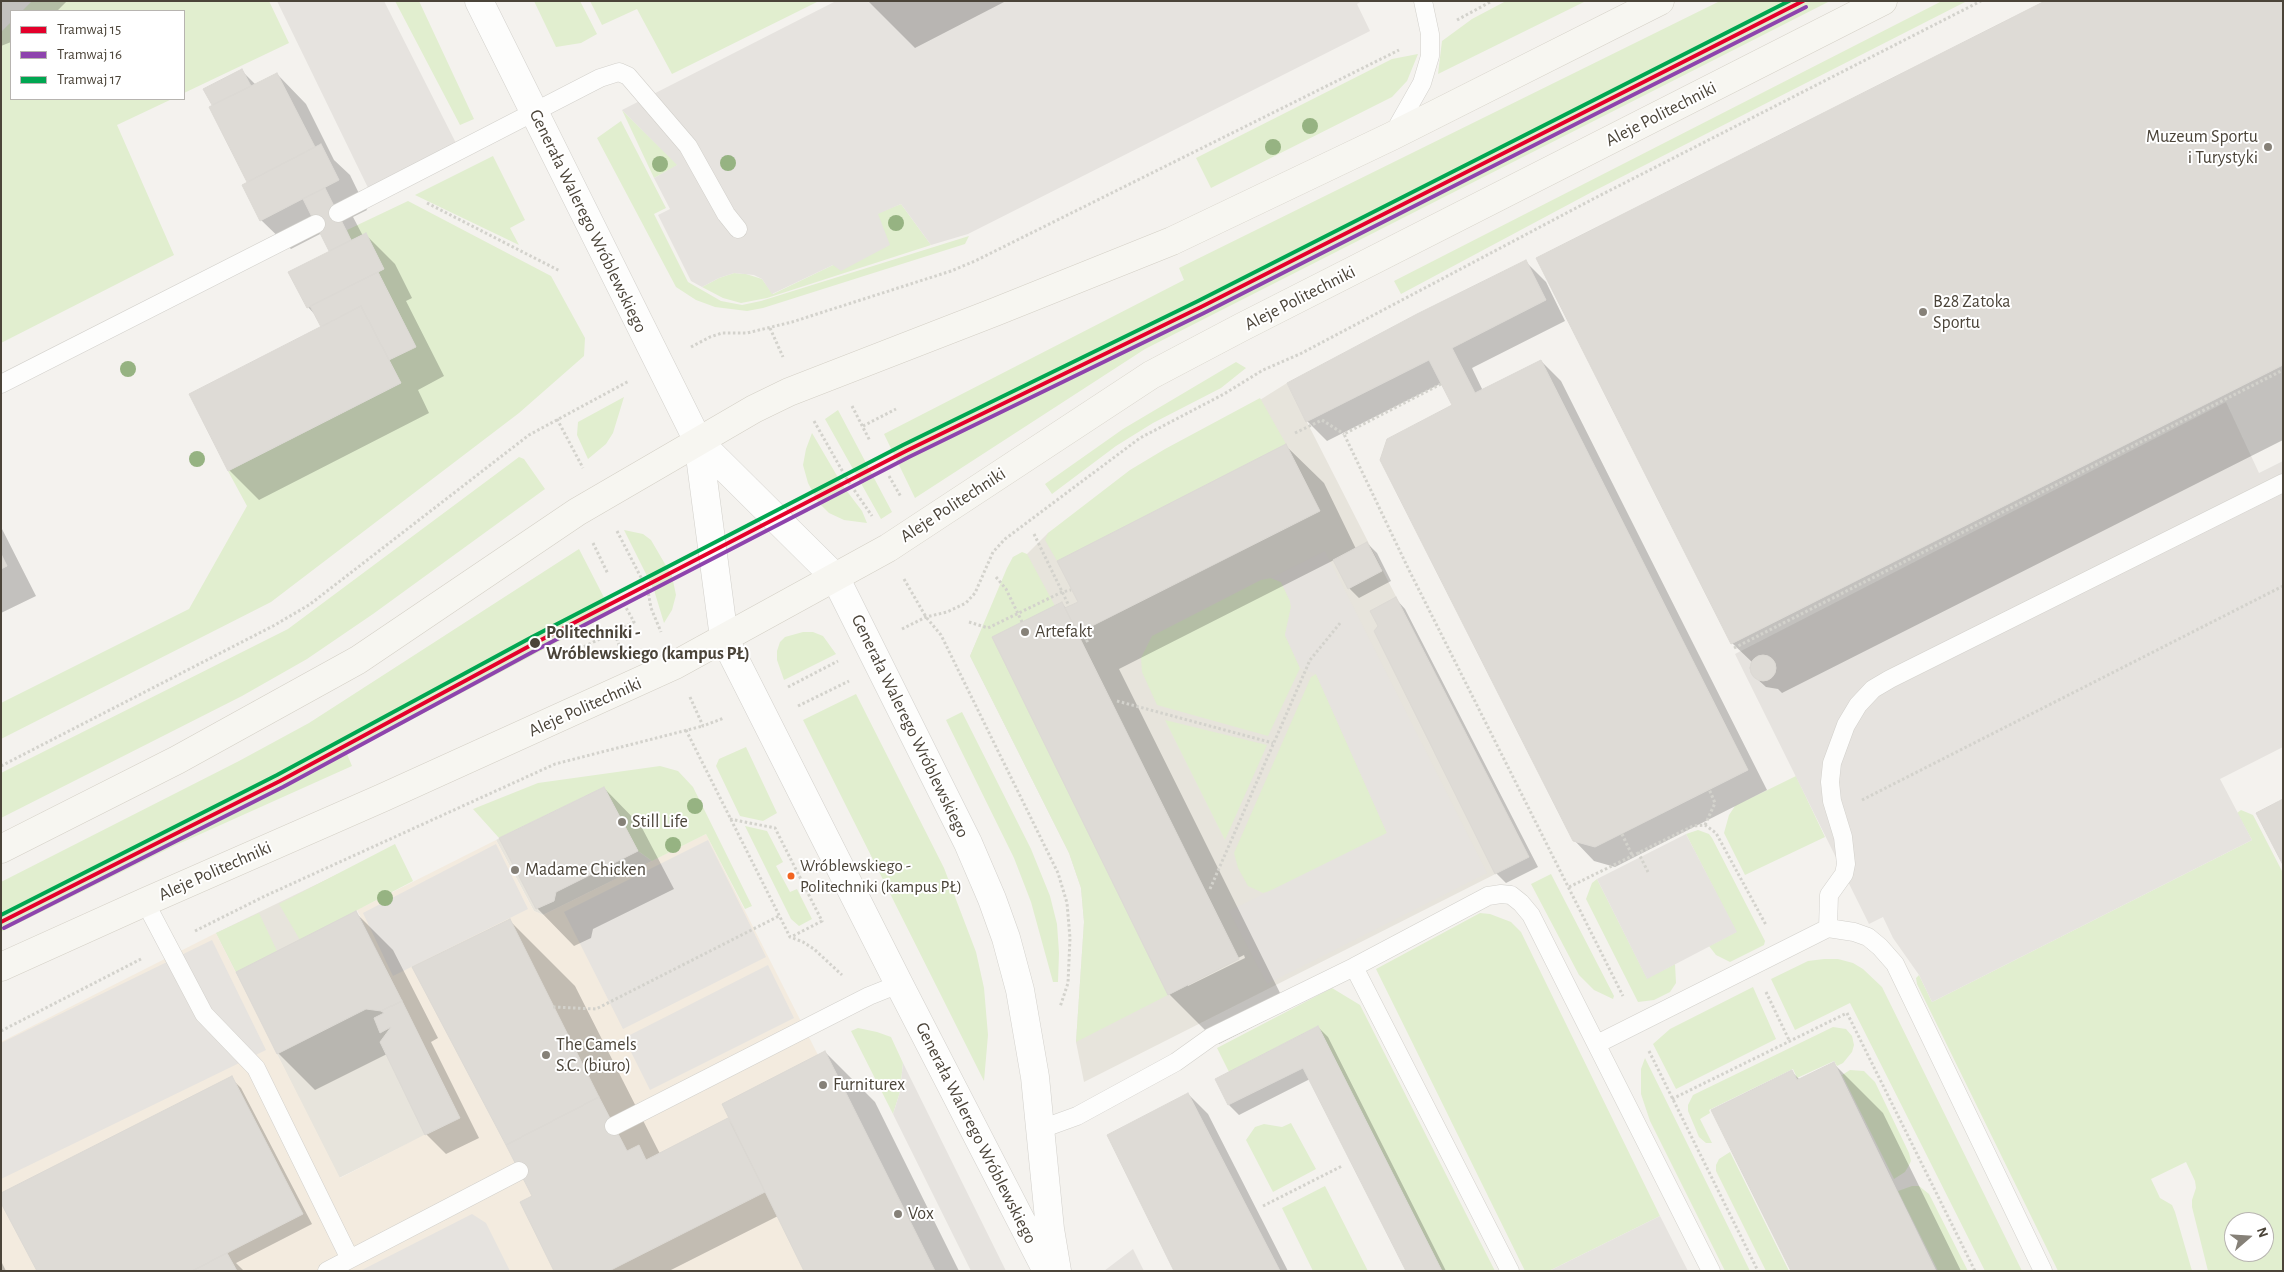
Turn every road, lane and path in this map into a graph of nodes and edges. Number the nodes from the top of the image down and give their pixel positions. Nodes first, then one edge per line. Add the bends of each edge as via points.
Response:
1 (479, 1) edge
2 (1423, 1) edge
3 (1492, 1) edge
4 (1660, 1) edge
5 (1883, 1) edge
6 (1981, 1) edge
7 (1430, 34) junction
8 (535, 113) junction
9 (1392, 136) junction
10 (393, 185) junction
11 (338, 213) dead end
12 (316, 224) dead end
13 (738, 229) dead end
14 (560, 271) dead end
15 (770, 328) junction
16 (701, 342) dead end
17 (786, 364) dead end
18 (2283, 370) edge
19 (624, 383) dead end
20 (1, 384) edge
21 (1441, 384) dead end
22 (852, 405) dead end
23 (896, 409) dead end
24 (557, 419) junction
25 (863, 426) junction
26 (818, 428) dead end
27 (1295, 433) dead end
28 (1344, 434) junction
29 (698, 441) junction
30 (870, 441) dead end
31 (581, 464) dead end
32 (888, 476) dead end
33 (2283, 483) edge
34 (905, 504) dead end
35 (874, 521) dead end
36 (616, 530) dead end
37 (1034, 534) dead end
38 (592, 541) dead end
39 (608, 574) dead end
40 (836, 577) junction
41 (996, 577) dead end
42 (1849, 584) dead end
43 (2283, 586) edge
44 (1850, 589) junction
45 (1071, 590) dead end
46 (910, 591) dead end
47 (1062, 592) junction
48 (624, 604) dead end
49 (1070, 606) dead end
50 (1018, 614) junction
51 (926, 617) junction
52 (969, 622) dead end
53 (1022, 622) dead end
54 (1341, 622) dead end
55 (903, 628) dead end
56 (659, 630) dead end
57 (1082, 631) dead end
58 (614, 632) junction
59 (724, 638) junction
60 (1088, 643) dead end
61 (1734, 648) dead end
62 (575, 651) dead end
63 (622, 651) dead end
64 (839, 661) dead end
65 (849, 680) dead end
66 (787, 687) dead end
67 (691, 698) dead end
68 (1117, 701) dead end
69 (796, 707) dead end
70 (727, 716) dead end
71 (704, 726) junction
72 (686, 730) junction
73 (1273, 743) junction
74 (1, 766) edge
75 (1709, 789) dead end
76 (1836, 813) junction
77 (730, 818) junction
78 (1705, 824) junction
79 (1622, 834) dead end
80 (1, 848) edge
81 (1638, 852) junction
82 (1632, 855) junction
83 (1648, 872) dead end
84 (1569, 887) junction
85 (1210, 889) dead end
86 (145, 902) junction
87 (779, 916) junction
88 (1828, 928) junction
89 (790, 937) junction
90 (167, 945) junction
91 (1780, 952) junction
92 (1754, 965) junction
93 (1354, 967) junction
94 (1, 968) edge
95 (843, 976) dead end
96 (1068, 982) dead end
97 (898, 984) junction
98 (553, 1007) dead end
99 (1637, 1025) junction
100 (1, 1031) edge
101 (1790, 1042) junction
102 (1597, 1044) junction
103 (1672, 1099) junction
104 (614, 1126) dead end
105 (1041, 1129) junction
106 (1342, 1166) dead end
107 (519, 1171) dead end
108 (1263, 1206) dead end
109 (350, 1259) junction
110 (327, 1271) edge
111 (1047, 1271) edge
112 (1057, 1271) edge
113 (1510, 1271) edge
114 (1711, 1271) edge
115 (1758, 1271) edge
116 (1975, 1271) edge
117 (2043, 1271) edge

1 - 8 street, Generała Walerego Wróblewskiego
2 - 7 lane
3 - 7 path
4 - 9 main road
5 - 40 main road, Aleje Politechniki via 1151,375 888,548
6 - 51 path via 1593,199 1300,354 1263,370 1149,433 1005,538 993,552 975,593 966,602 947,612
7 - 9 lane via 1430,56 1422,83
7 - 15 path via 975,261
8 - 10 lane
8 - 13 lane via 600,78 619,72 628,76 693,154 726,214
8 - 29 street, Generała Walerego Wróblewskiego
9 - 29 main road via 1172,241 789,392
10 - 11 lane
10 - 14 path
12 - 20 lane
15 - 16 path via 722,334
15 - 17 path
18 - 44 path
19 - 24 path
21 - 28 path
22 - 25 path
23 - 25 path
24 - 31 path
24 - 74 path via 528,435 309,605
25 - 30 path
26 - 35 path
27 - 28 path via 1322,420
28 - 84 path
29 - 40 street, Generała Walerego Wróblewskiego
29 - 59 street, Generała Walerego Wróblewskiego
29 - 80 main road via 577,512 358,660 177,760
32 - 34 path
33 - 76 lane via 1873,689 1858,705 1838,742 1830,782
36 - 56 path via 648,591
37 - 47 path
38 - 39 path
40 - 59 main road, Aleje Politechniki
40 - 105 street, Generała Walerego Wróblewskiego via 968,843 992,899 1020,990
41 - 50 path
42 - 44 path
43 - 76 path
44 - 61 path
45 - 47 path
46 - 51 path
47 - 49 path
47 - 50 path
48 - 58 path via 634,622
50 - 52 path via 988,628
50 - 53 path
51 - 55 path
51 - 96 path via 941,635 1058,873 1069,920
54 - 73 path via 1310,660
57 - 60 path
58 - 62 path
58 - 63 path
59 - 86 main road, Aleje Politechniki via 614,694
59 - 97 street, Generała Walerego Wróblewskiego
64 - 66 path
65 - 69 path
67 - 71 path
68 - 73 path
70 - 71 path
71 - 72 path
72 - 77 path
72 - 90 path via 555,764 265,896
73 - 85 path
75 - 78 path via 1715,803
76 - 88 lane via 1846,864 1844,874 1829,895
77 - 87 path
77 - 89 path via 775,828 822,921
78 - 81 path via 1693,826
78 - 91 path via 1716,833
79 - 82 path
81 - 82 path
81 - 83 path
82 - 84 path
84 - 99 path
86 - 90 lane
86 - 94 main road, Aleje Politechniki
87 - 89 path
87 - 98 path via 596,1009
88 - 91 lane
88 - 117 lane via 1868,937 1894,964
89 - 95 path via 814,949
90 - 100 path
90 - 109 lane via 204,1014 256,1068
91 - 92 lane
92 - 99 lane
92 - 101 path
93 - 102 lane via 1488,896 1511,895 1530,914
93 - 105 lane via 1211,1037 1176,1062 1077,1116
93 - 113 lane
97 - 104 lane
97 - 111 street, Generała Walerego Wróblewskiego
99 - 102 lane
99 - 103 path
101 - 103 path
101 - 116 path via 1848,1014
102 - 114 lane
103 - 115 path
105 - 112 street, Generała Walerego Wróblewskiego
106 - 108 path
107 - 109 lane
109 - 110 lane

